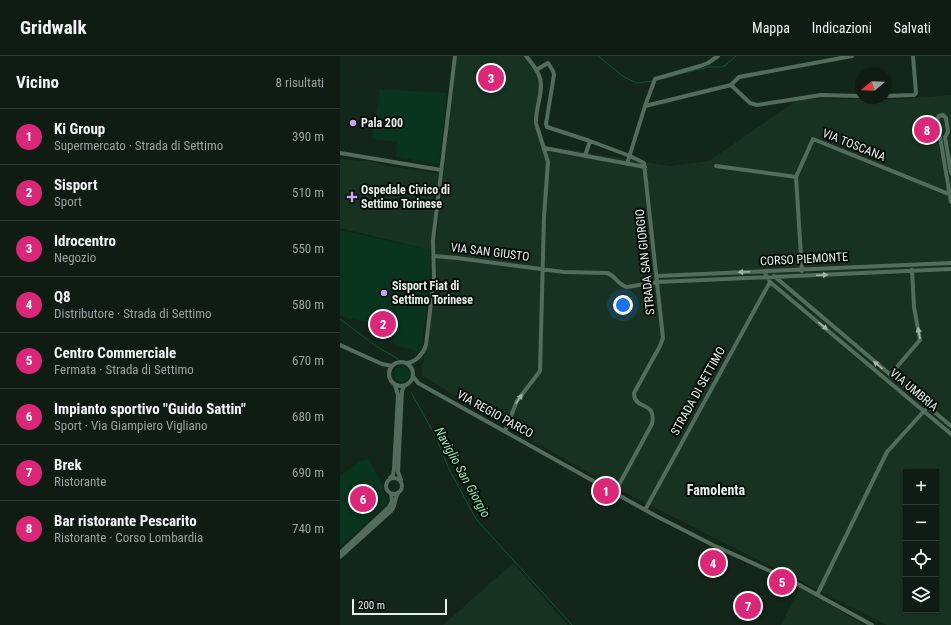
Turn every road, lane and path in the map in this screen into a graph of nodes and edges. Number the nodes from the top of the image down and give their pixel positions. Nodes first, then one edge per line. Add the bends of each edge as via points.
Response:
1 (455, 56) edge
2 (526, 56) edge
3 (718, 56) edge
4 (852, 56) edge
5 (914, 56) edge
6 (536, 70) junction
7 (731, 85) junction
8 (855, 96) edge
9 (891, 96) edge
10 (645, 106) junction
11 (951, 136) edge
12 (942, 138) junction
13 (590, 141) junction
14 (544, 148) junction
15 (340, 153) edge
16 (585, 156) junction
17 (630, 156) junction
18 (627, 164) junction
19 (716, 166) dead end
20 (645, 167) junction
21 (441, 170) junction
22 (951, 173) edge
23 (796, 177) junction
24 (950, 195) edge
25 (951, 202) edge
26 (434, 256) junction
27 (951, 262) edge
28 (902, 264) junction
29 (881, 265) junction
30 (543, 269) junction
31 (802, 269) junction
32 (951, 269) edge
33 (903, 270) junction
34 (912, 270) junction
35 (764, 271) junction
36 (770, 271) junction
37 (882, 272) junction
38 (692, 274) junction
39 (802, 275) junction
40 (657, 276) junction
41 (774, 277) junction
42 (767, 278) junction
43 (692, 281) junction
44 (658, 282) junction
45 (770, 282) junction
46 (804, 302) junction
47 (801, 308) junction
48 (843, 335) junction
49 (839, 339) junction
50 (340, 345) edge
51 (656, 353) joint
52 (868, 356) junction
53 (415, 360) junction
54 (864, 360) junction
55 (407, 363) junction
56 (382, 364) junction
57 (392, 366) junction
58 (413, 370) junction
59 (389, 371) junction
60 (890, 374) junction
61 (413, 376) junction
62 (410, 383) junction
63 (418, 383) junction
64 (395, 385) junction
65 (404, 386) junction
66 (928, 407) junction
67 (924, 411) junction
68 (951, 426) edge
69 (505, 431) junction
70 (951, 434) edge
71 (390, 478) junction
72 (401, 480) junction
73 (615, 492) junction
74 (398, 493) junction
75 (391, 494) junction
76 (646, 510) junction
77 (340, 553) edge
78 (340, 557) edge
79 (817, 595) junction
80 (872, 625) edge

1 - 21 street
2 - 6 street
3 - 10 street via 708,63 654,81
4 - 7 street via 739,77
5 - 9 street via 916,93
6 - 13 street via 548,63 554,75 547,127
6 - 14 street via 541,85 535,117
7 - 8 street via 750,103 757,105 821,95
7 - 10 street
10 - 17 street
11 - 12 street
12 - 12 street via 948,132 946,118 943,115 937,119
12 - 22 street
12 - 24 street
13 - 16 street
13 - 17 street
14 - 16 street
14 - 30 street via 548,162
15 - 21 street
16 - 18 street
17 - 18 street
17 - 20 street via 642,161
18 - 20 street
19 - 23 street
20 - 40 street, STRADA SAN GIORGIO
21 - 26 street via 433,240
23 - 24 street, VIA TOSCANA via 813,140
23 - 31 street, VIA TOSCANA
24 - 25 street
26 - 30 street, VIA SAN GIUSTO
26 - 53 street via 426,346
27 - 28 street, CORSO PIEMONTE
28 - 29 street, CORSO PIEMONTE
28 - 33 street
29 - 31 street, CORSO PIEMONTE
29 - 37 street
30 - 44 street, VIA SAN GIUSTO via 608,273 625,287
69 -> 30 street via 517,401 540,371
31 - 36 street, CORSO PIEMONTE
31 - 39 street, VIA TOSCANA
32 - 34 street, CORSO PIEMONTE
33 - 34 street, CORSO PIEMONTE
33 - 37 street, CORSO PIEMONTE
60 -> 34 street, VIA UMBRIA via 920,340 914,307
35 - 36 street, CORSO PIEMONTE
35 -> 38 street, CORSO PIEMONTE
35 - 42 street, VIA UMBRIA
36 - 41 street, VIA UMBRIA
39 -> 37 street, CORSO PIEMONTE
38 - 40 street, CORSO PIEMONTE
38 - 43 street
39 - 41 street, CORSO PIEMONTE
40 - 44 street, STRADA SAN GIORGIO
41 - 42 street, CORSO PIEMONTE
41 - 46 street, VIA UMBRIA
42 - 43 street, CORSO PIEMONTE
42 - 45 street, VIA UMBRIA
43 - 44 street, CORSO PIEMONTE
44 - 51 street, STRADA SAN GIORGIO via 663,338
45 - 47 street, VIA UMBRIA
45 - 76 street, STRADA DI SETTIMO
46 - 47 street
46 - 48 street, VIA UMBRIA
47 -> 49 street, VIA UMBRIA
48 - 49 street
48 - 52 street, VIA UMBRIA
49 - 54 street, VIA UMBRIA
50 - 56 street
51 - 73 street, STRADA DI SETTIMO via 634,393 636,402 651,410 654,416 652,424
52 - 54 street
60 -> 52 street, VIA UMBRIA
53 - 55 street
53 - 58 street
54 - 67 street, VIA UMBRIA
55 - 57 street via 399,362
55 - 58 street
56 - 57 street
56 - 59 street
57 - 59 street
58 - 61 street
59 - 64 street via 390,379
60 - 66 street, VIA UMBRIA
61 - 62 street
61 - 63 street, VIA REGIO PARCO
62 - 63 street, VIA REGIO PARCO
62 - 65 street
63 - 69 street, VIA REGIO PARCO
64 - 65 street
64 - 71 street via 398,395 394,469
65 - 72 street via 398,472
66 - 67 street
66 - 68 street, VIA UMBRIA
67 - 70 street, VIA UMBRIA
67 - 79 street via 887,452
69 - 73 street, VIA REGIO PARCO
71 - 72 street via 396,477
71 - 75 street via 386,485
72 - 74 street via 402,488
73 - 76 street
74 - 75 street
74 - 78 street via 392,510
75 - 77 street via 388,509
76 - 79 street
79 - 80 street

